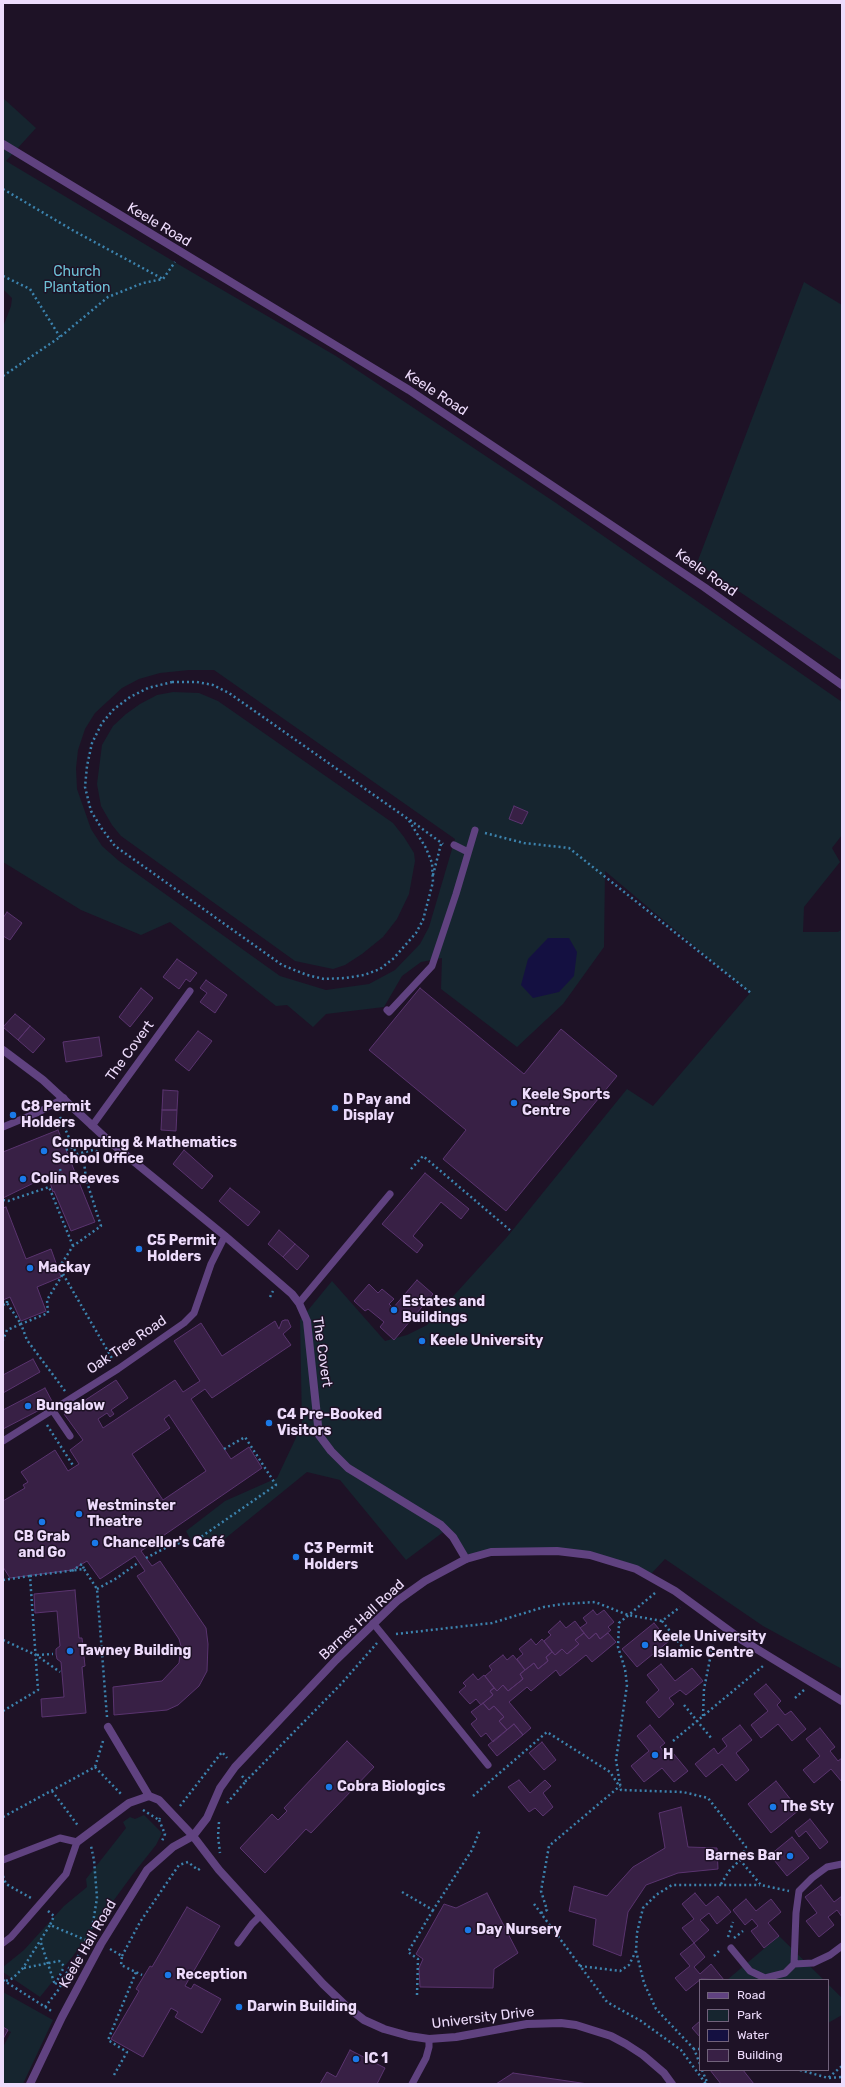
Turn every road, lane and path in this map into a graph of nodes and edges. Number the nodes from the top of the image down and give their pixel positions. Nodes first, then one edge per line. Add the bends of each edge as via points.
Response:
1 (3, 144) edge
2 (3, 189) edge
3 (181, 253) junction
4 (3, 276) edge
5 (163, 279) junction
6 (60, 337) junction
7 (3, 376) edge
8 (842, 685) edge
9 (408, 819) junction
10 (475, 830) joint
11 (441, 844) junction
12 (454, 844) joint
13 (468, 852) junction
14 (433, 877) junction
15 (190, 991) dead end
16 (751, 993) dead end
17 (387, 1010) dead end
18 (3, 1050) edge
19 (64, 1098) junction
20 (60, 1117) dead end
21 (3, 1126) edge
22 (92, 1126) junction
23 (73, 1147) junction
24 (66, 1150) dead end
25 (98, 1152) dead end
26 (83, 1153) junction
27 (60, 1169) dead end
28 (411, 1169) dead end
29 (62, 1176) dead end
30 (390, 1194) dead end
31 (3, 1200) edge
32 (512, 1232) dead end
33 (225, 1236) junction
34 (73, 1246) junction
35 (63, 1274) junction
36 (7, 1298) dead end
37 (7, 1303) junction
38 (299, 1303) junction
39 (3, 1305) edge
40 (21, 1324) junction
41 (3, 1340) edge
42 (118, 1369) junction
43 (70, 1398) junction
44 (53, 1411) junction
45 (47, 1425) dead end
46 (70, 1436) dead end
47 (3, 1441) edge
48 (224, 1449) dead end
49 (74, 1467) dead end
50 (146, 1558) dead end
51 (466, 1559) junction
52 (139, 1562) dead end
53 (84, 1569) junction
54 (71, 1571) junction
55 (30, 1576) junction
56 (3, 1580) edge
57 (662, 1583) junction
58 (97, 1590) junction
59 (688, 1601) junction
60 (628, 1615) junction
61 (662, 1621) junction
62 (718, 1622) junction
63 (373, 1623) junction
64 (384, 1638) junction
65 (3, 1640) edge
66 (372, 1645) dead end
67 (684, 1649) dead end
68 (53, 1654) dead end
69 (36, 1655) junction
70 (773, 1658) junction
71 (60, 1672) dead end
72 (842, 1701) edge
73 (684, 1705) dead end
74 (3, 1711) edge
75 (703, 1716) junction
76 (698, 1721) junction
77 (108, 1727) junction
78 (712, 1739) dead end
79 (673, 1741) dead end
80 (488, 1765) dead end
81 (95, 1767) junction
82 (235, 1767) junction
83 (246, 1781) junction
84 (620, 1785) junction
85 (621, 1790) junction
86 (52, 1791) junction
87 (122, 1795) dead end
88 (149, 1796) junction
89 (473, 1796) dead end
90 (224, 1807) dead end
91 (140, 1808) dead end
92 (171, 1813) junction
93 (3, 1817) edge
94 (219, 1820) dead end
95 (79, 1827) dead end
96 (480, 1830) dead end
97 (193, 1836) junction
98 (76, 1842) junction
99 (90, 1842) dead end
100 (3, 1860) edge
101 (211, 1860) junction
102 (740, 1860) junction
103 (842, 1864) edge
104 (721, 1884) junction
105 (761, 1885) junction
106 (799, 1891) junction
107 (402, 1892) dead end
108 (534, 1904) dead end
109 (433, 1910) junction
110 (541, 1913) junction
111 (260, 1916) junction
112 (732, 1922) dead end
113 (50, 1925) dead end
114 (41, 1942) junction
115 (3, 1943) edge
116 (238, 1943) dead end
117 (729, 1946) joint
118 (842, 1946) edge
119 (636, 1951) junction
120 (122, 1956) dead end
121 (48, 1964) junction
122 (794, 1964) junction
123 (121, 1965) dead end
124 (580, 1966) junction
125 (64, 1967) junction
126 (23, 1968) junction
127 (69, 1968) junction
128 (136, 1972) junction
129 (142, 1975) dead end
130 (4, 1980) edge
131 (417, 1995) dead end
132 (45, 2007) junction
133 (62, 2017) junction
134 (429, 2039) junction
135 (694, 2049) junction
136 (699, 2049) edge
137 (699, 2062) edge
138 (842, 2066) edge
139 (702, 2071) edge
140 (804, 2071) edge
141 (114, 2075) dead end
142 (842, 2077) edge
143 (828, 2078) junction
144 (30, 2084) edge
145 (412, 2084) edge
146 (672, 2084) edge
147 (707, 2084) edge

1 - 3 street, Keele Road
2 - 5 path
3 - 5 path
3 - 8 street, Keele Road via 409,390 704,587
4 - 6 path via 30,289
5 - 6 path via 143,283 108,297
6 - 7 path
9 - 11 path
9 - 14 path via 426,848 432,863
9 - 14 path via 229,693 213,685 197,682 172,682 148,688 119,705 102,723 92,743 87,766 85,787 91,811 115,846 282,965 307,975 324,979 364,975 380,969 407,946 423,920
10 - 13 lane
10 - 16 path via 524,843 569,848
11 - 12 path
11 - 14 path
12 - 13 lane
13 - 17 lane via 432,966 389,1012
15 - 22 lane, The Covert
18 - 19 street, The Covert
19 - 21 lane via 39,1112
19 - 22 street, The Covert
20 - 23 path
22 - 33 street, The Covert
23 - 24 path
23 - 26 path via 77,1154
25 - 26 path via 93,1150
26 - 34 path via 86,1179 101,1226
27 - 29 path
28 - 32 path via 423,1156
30 - 38 lane
31 - 34 path via 8,1202 49,1187
33 - 38 street, The Covert
33 - 42 lane, Oak Tree Road via 211,1264 194,1313 184,1323
34 - 35 path via 60,1266
35 - 40 path via 47,1300 48,1313
35 - 42 path
36 - 37 path
37 - 39 path
37 - 40 path
38 - 51 street, The Covert via 307,1320 319,1434 348,1468 441,1525 453,1537
40 - 41 path via 7,1330
40 - 43 path via 27,1340
42 - 43 lane, Oak Tree Road
43 - 44 lane, Oak Tree Road
44 - 46 lane
44 - 47 lane, Oak Tree Road
45 - 49 path
48 - 50 path via 245,1437 276,1485 198,1539 171,1545
51 - 57 street, Barnes Hall Road via 491,1552 558,1551 590,1555 636,1569
51 - 63 street, Barnes Hall Road via 424,1581
52 - 58 path
53 - 54 path
53 - 54 path via 82,1564
53 - 58 path
54 - 55 path
55 - 56 path
55 - 69 path
57 - 59 street, Barnes Hall Road
57 - 60 path via 653,1596
58 - 77 path
59 - 61 path
59 - 62 street, Barnes Hall Road
60 - 61 path
60 - 64 path via 595,1602 563,1604 544,1607 492,1623 398,1634
60 - 84 path via 620,1623 618,1647 625,1669 626,1685 616,1760
61 - 67 path
62 - 70 street, Barnes Hall Road
62 - 75 path via 704,1689
63 - 64 lane
63 - 82 street, Barnes Hall Road
64 - 80 lane
65 - 69 path
66 - 83 path via 378,1642 342,1683
68 - 69 path
69 - 71 path
69 - 74 path via 38,1690
70 - 72 street, Barnes Hall Road
70 - 75 path
73 - 76 path
75 - 76 path
76 - 78 path
76 - 79 path
77 - 81 path
77 - 88 street
81 - 86 path
81 - 87 path
82 - 83 path
82 - 92 path via 222,1752 182,1806
82 - 97 street, Barnes Hall Road via 220,1788 208,1818
83 - 90 path
84 - 85 path
84 - 110 path via 549,1846 541,1891 547,1910
85 - 89 path via 610,1772 547,1732
85 - 102 path via 684,1792 708,1798 746,1847
86 - 93 path
86 - 95 path
88 - 92 street, University Drive via 159,1800
88 - 98 street via 129,1803
91 - 92 path via 159,1820
92 - 97 street, University Drive
94 - 101 path via 221,1852
96 - 109 path via 472,1850
97 - 101 street, University Drive
97 - 133 street, Keele Hall Road via 173,1848 147,1870 101,1944
98 - 100 lane via 60,1838
98 - 115 lane via 66,1874
99 - 127 path via 97,1898 95,1913 86,1946
101 - 111 street, University Drive
101 - 120 path via 198,1870 188,1862 179,1865 140,1922
102 - 104 path
102 - 105 path
103 - 106 lane via 827,1867
104 - 105 path
104 - 119 path via 672,1885 656,1895 644,1908 637,1933
105 - 106 path
106 - 122 lane
107 - 109 path
108 - 110 path
109 - 131 path via 408,1952 418,1959
110 - 124 path
111 - 116 lane
111 - 134 street, University Drive via 323,1984 358,2015 384,2029
112 - 117 path
113 - 114 path
114 - 121 path
114 - 126 path
117 - 122 lane via 750,1971 765,1978 784,1973
118 - 122 lane via 813,1963
119 - 124 path via 629,1964 620,1971
119 - 135 path via 644,1983 656,2009
121 - 125 path via 59,1961
121 - 125 path via 55,1985
121 - 126 path
123 - 128 path
124 - 147 path via 607,2002 641,2021 681,2050
125 - 127 path
126 - 130 path via 13,1978
127 - 132 path via 59,1989
128 - 129 path
128 - 141 path via 108,2040 127,2052
130 - 132 path
132 - 133 path
133 - 144 street, Keele Hall Road
134 - 145 lane via 430,2047 426,2058
134 - 146 street, University Drive via 456,2037 527,2024 576,2025 606,2034 626,2044 664,2073
135 - 136 path
135 - 137 path
138 - 143 path
139 - 147 path
140 - 143 path
142 - 143 path

